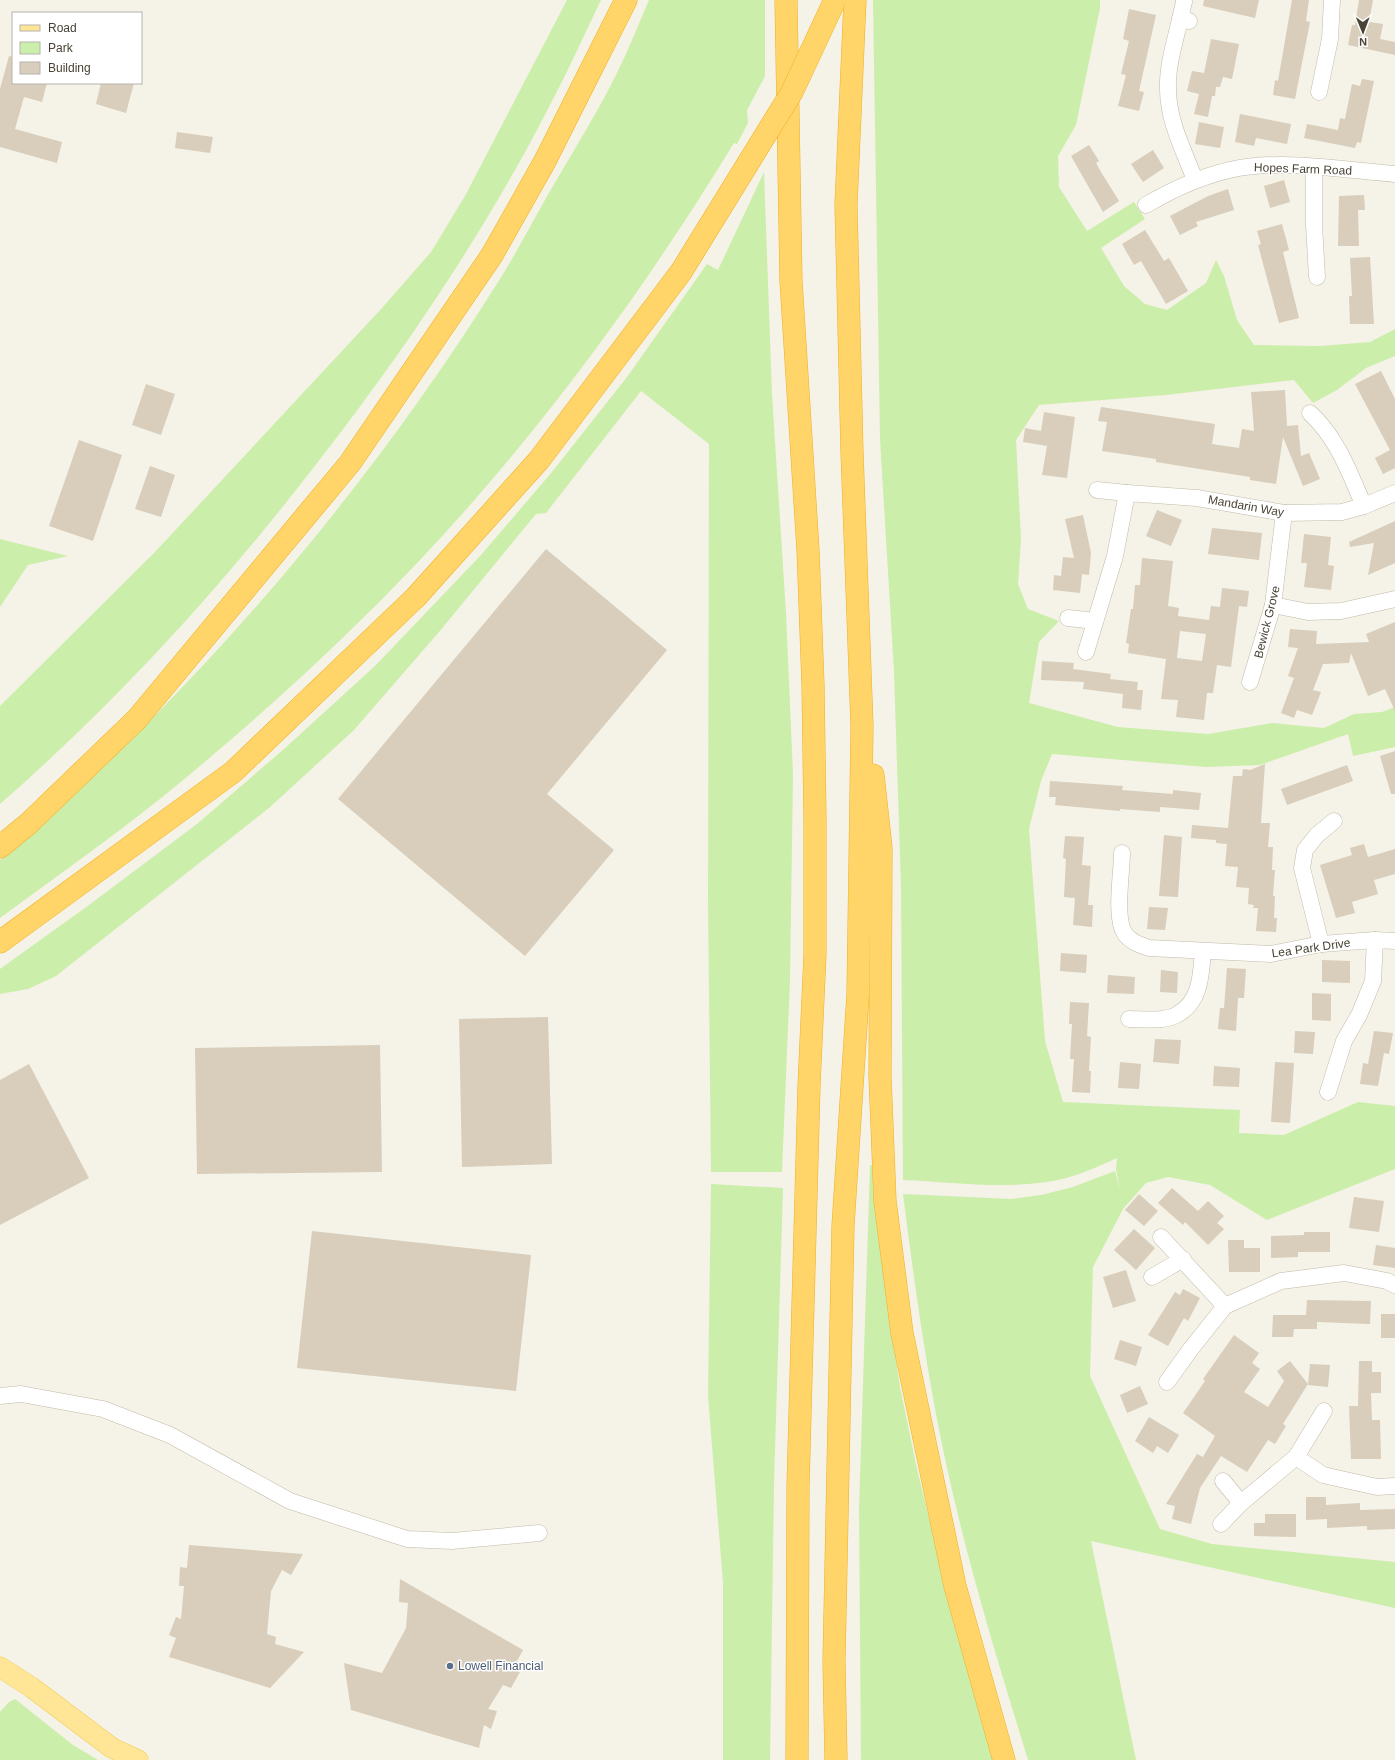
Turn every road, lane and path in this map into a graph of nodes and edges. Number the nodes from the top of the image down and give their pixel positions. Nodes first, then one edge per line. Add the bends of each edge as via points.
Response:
1 (626, 0) edge
2 (786, 0) edge
3 (835, 0) edge
4 (855, 0) edge
5 (1332, 0) edge
6 (1184, 2) dead end
7 (1319, 92) dead end
8 (1314, 167) junction
9 (1395, 174) edge
10 (1195, 180) junction
11 (1146, 205) dead end
12 (1317, 277) dead end
13 (1310, 413) dead end
14 (1097, 490) dead end
15 (1127, 492) junction
16 (1395, 493) edge
17 (1364, 506) junction
18 (1284, 513) junction
19 (1395, 599) edge
20 (1273, 605) junction
21 (1068, 618) dead end
22 (1095, 621) junction
23 (1086, 652) dead end
24 (860, 657) junction
25 (1250, 682) dead end
26 (1334, 821) dead end
27 (0, 847) edge
28 (1122, 853) dead end
29 (1375, 940) junction
30 (1395, 941) edge
31 (0, 942) edge
32 (1321, 944) junction
33 (1203, 951) junction
34 (1129, 1019) dead end
35 (1328, 1092) dead end
36 (1161, 1237) dead end
37 (1183, 1258) junction
38 (1152, 1277) dead end
39 (1395, 1285) edge
40 (1225, 1306) junction
41 (1167, 1382) dead end
42 (0, 1396) edge
43 (1324, 1411) dead end
44 (1296, 1457) junction
45 (1223, 1481) dead end
46 (1395, 1486) edge
47 (1241, 1503) junction
48 (1221, 1524) dead end
49 (539, 1533) dead end
50 (5, 1677) edge
51 (138, 1760) edge
52 (797, 1760) edge
53 (836, 1760) edge
54 (1004, 1760) edge

1 - 27 highway via 545,161 492,255 350,463 138,719 28,824
2 - 52 highway via 791,281 808,550 815,819 815,954 808,1086 798,1479
3 - 31 highway, bridge via 792,92 681,272 539,460 416,597 233,772
4 - 24 highway via 846,205
5 - 7 street via 1330,39
6 - 10 street via 1185,20 1170,66 1168,89 1170,114
8 - 9 street, Hopes Farm Road
8 - 10 street, Hopes Farm Road via 1239,168
8 - 12 street
10 - 11 street, Hopes Farm Road
13 - 17 street via 1325,426
14 - 15 street, Mandarin Way
15 - 18 street, Mandarin Way via 1197,498
15 - 22 street via 1115,556
16 - 17 street, Mandarin Way
17 - 18 street, Mandarin Way via 1342,512
18 - 20 street, Bewick Grove
19 - 20 street via 1341,611 1308,612
20 - 25 street, Bewick Grove
21 - 22 street
22 - 23 street
24 - 53 highway via 862,726 858,994 843,1226 834,1662
24 - 54 highway via 881,848 880,1076 885,1201 902,1333 955,1586
26 - 32 street via 1317,835 1305,850 1302,868
28 - 33 street, Lea Park Drive via 1120,920 1125,934 1134,943 1149,948
29 - 30 street, Lea Park Drive
29 - 32 street, Lea Park Drive
29 - 35 street via 1373,981 1359,1016 1344,1041
32 - 33 street, Lea Park Drive via 1271,954
33 - 34 street via 1201,979 1196,994 1188,1006 1178,1015
36 - 37 street
37 - 38 street
37 - 40 street
39 - 40 street via 1344,1273 1282,1281
40 - 41 street
42 - 49 street via 21,1394 103,1409 170,1435 290,1501 407,1539 452,1540
43 - 44 street
44 - 46 street via 1324,1475 1377,1487
44 - 47 street
45 - 47 street
47 - 48 street
50 - 51 main road via 31,1687 112,1748

